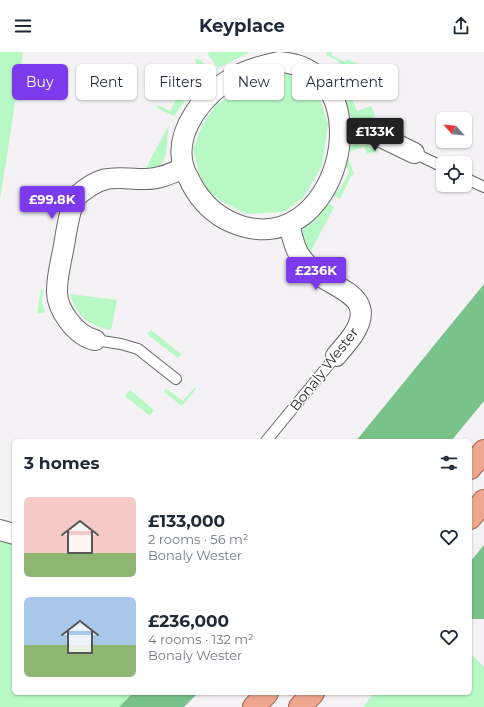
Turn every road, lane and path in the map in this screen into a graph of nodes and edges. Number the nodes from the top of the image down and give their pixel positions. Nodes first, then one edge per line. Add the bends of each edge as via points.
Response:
1 (306, 59) edge
2 (341, 130) junction
3 (414, 153) joint
4 (436, 164) edge
5 (184, 168) junction
6 (472, 181) edge
7 (484, 187) edge
8 (289, 225) junction
9 (94, 340) joint
10 (336, 356) joint
11 (176, 379) dead end
12 (268, 439) edge
13 (484, 451) edge
14 (472, 466) edge
15 (484, 501) edge
16 (472, 516) edge
17 (0, 530) edge
18 (12, 533) edge
19 (265, 695) edge
20 (311, 695) edge
21 (254, 707) edge
22 (300, 707) edge

1 - 2 street via 332,96
1 - 5 street via 268,64 222,84 200,107 186,129
2 - 3 street via 375,134
2 - 8 street via 338,155 326,189 307,213
3 - 4 lane
5 - 8 street via 202,200 224,219 242,227 256,229
5 - 9 street via 161,177 147,179 108,177 77,196 68,222 57,291 62,310 74,329 88,339
6 - 7 lane
8 - 10 street, Bonaly Wester via 299,255 314,272 355,297 360,305 362,314 359,323
9 - 11 lane via 138,349
10 - 12 lane, Bonaly Wester
13 - 14 highway
15 - 16 highway
17 - 18 street
19 - 21 highway
20 - 22 highway

